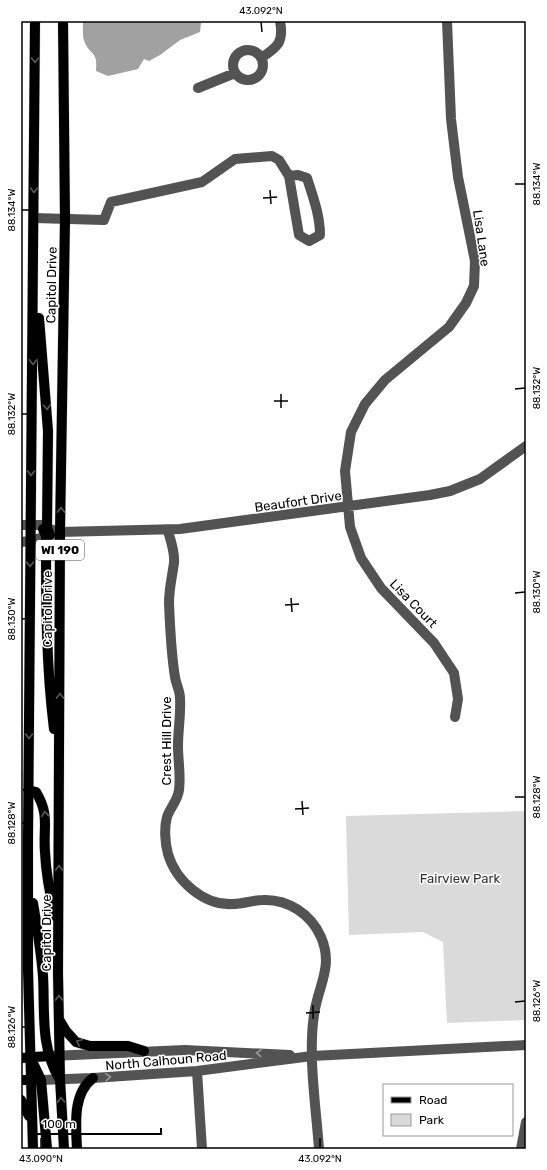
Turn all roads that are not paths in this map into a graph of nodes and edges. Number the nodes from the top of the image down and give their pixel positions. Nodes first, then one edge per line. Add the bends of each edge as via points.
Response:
1 (35, 21) edge
2 (59, 21) edge
3 (63, 21) edge
4 (280, 21) edge
5 (448, 21) edge
6 (63, 57) junction
7 (261, 58) junction
8 (235, 73) junction
9 (198, 88) dead end
10 (289, 176) junction
11 (34, 218) junction
12 (65, 219) junction
13 (34, 271) junction
14 (526, 446) edge
15 (348, 507) junction
16 (39, 529) edge
17 (168, 531) junction
18 (60, 532) junction
19 (26, 541) edge
20 (455, 717) dead end
21 (60, 771) junction
22 (28, 790) junction
23 (28, 837) junction
24 (28, 871) junction
25 (21, 883) edge
26 (59, 936) junction
27 (59, 1020) junction
28 (526, 1045) edge
29 (144, 1051) junction
30 (49, 1056) junction
31 (60, 1056) junction
32 (312, 1056) junction
33 (26, 1057) edge
34 (198, 1071) junction
35 (93, 1078) junction
36 (60, 1079) junction
37 (31, 1080) edge
38 (21, 1100) edge
39 (526, 1122) edge
40 (32, 1127) junction
41 (33, 1149) edge
42 (47, 1149) edge
43 (64, 1149) edge
44 (77, 1149) edge
45 (202, 1149) edge
46 (319, 1149) edge
47 (521, 1149) edge

1 -> 11 main road, Capitol Drive / WI 190
2 - 6 main road
3 - 6 main road, Capitol Drive / WI 190
4 - 7 street via 281,38 277,48
5 - 15 street, Lisa Lane via 451,119 458,177 475,261 474,286 466,303 449,327 385,380 365,404 351,432 345,471
6 - 12 main road, Capitol Drive / WI 190
7 - 8 street via 261,72 253,79 243,79
7 - 8 street via 254,51 240,52 233,64
8 - 9 street
10 - 10 street via 299,235 309,241 320,235 320,220 313,196 306,178 298,175
10 - 12 street via 279,160 272,156 235,159 202,182 111,202 104,220
11 - 12 street
11 - 13 main road, Capitol Drive / WI 190
18 -> 12 main road, Capitol Drive / WI 190
13 -> 16 main road, Capitol Drive / WI 190
13 -> 16 main road via 48,431
14 - 15 street, Beaufort Drive via 480,479 464,486 430,495
15 - 17 street, Beaufort Drive
15 - 20 street, Lisa Court via 350,527 369,573 434,643 454,673 458,699
16 - 18 street, Beaufort Drive
16 - 19 street
16 - 19 main road, Capitol Drive / WI 190
16 - 21 main road via 49,690
17 - 18 street, Beaufort Drive
17 - 32 street, Crest Hill Drive via 173,546 174,563 169,602 172,646 180,697 179,791 167,816 168,853 175,871 190,888 205,898 233,904 263,900 280,902 290,905 310,919 321,938 326,974 315,1008
21 -> 18 main road, Capitol Drive / WI 190
19 -> 22 main road, Capitol Drive / WI 190
26 -> 21 main road, Capitol Drive / WI 190
22 - 23 main road, Capitol Drive / WI 190
26 -> 22 main road via 48,881 44,804 36,792
23 - 24 main road, Capitol Drive / WI 190
23 - 25 main road
24 - 30 main road via 43,975
24 - 33 main road, Capitol Drive / WI 190
27 -> 26 main road, Capitol Drive / WI 190
29 -> 27 main road via 128,1046 90,1046 76,1042
27 - 31 main road, Capitol Drive / WI 190
28 - 32 street, North Calhoun Road
29 - 31 street, North Calhoun Road
32 -> 29 street, North Calhoun Road via 212,1050
30 - 31 street, North Calhoun Road
30 - 33 main road, North Calhoun Road
30 - 36 main road
31 - 36 main road, Capitol Drive / WI 190
32 - 34 street, North Calhoun Road
32 - 46 street, Crest Hill Drive
33 - 37 main road
35 -> 34 street, North Calhoun Road
34 - 45 street
35 - 36 street, North Calhoun Road
35 - 44 main road via 83,1089 76,1112
36 - 37 street, North Calhoun Road
43 -> 36 main road, Capitol Drive / WI 190
37 - 40 main road
37 - 42 main road
38 - 40 main road
39 - 47 street
40 - 41 main road

